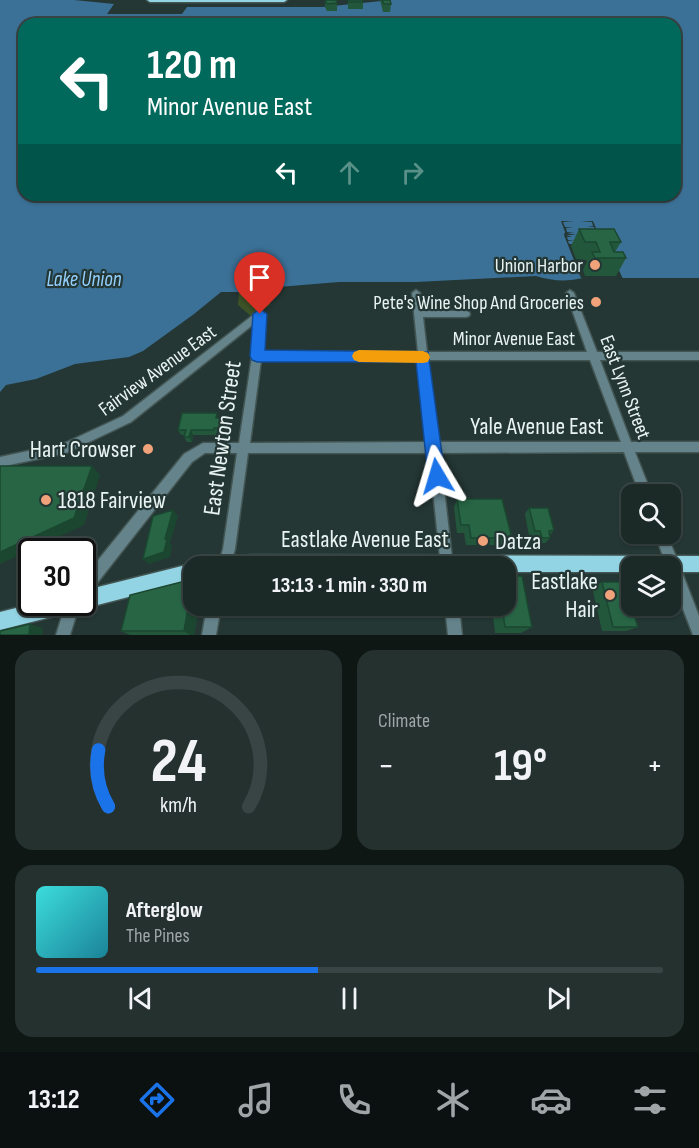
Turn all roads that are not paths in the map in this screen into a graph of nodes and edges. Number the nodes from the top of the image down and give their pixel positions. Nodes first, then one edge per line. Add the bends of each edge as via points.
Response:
1 (150, 0) edge
2 (284, 0) edge
3 (416, 293) dead end
4 (570, 293) dead end
5 (260, 314) joint
6 (418, 314) junction
7 (466, 314) dead end
8 (594, 355) junction
9 (257, 356) junction
10 (423, 356) junction
11 (699, 356) edge
12 (244, 446) junction
13 (628, 447) junction
14 (699, 447) edge
15 (433, 448) junction
16 (0, 462) edge
17 (642, 484) edge
18 (222, 556) edge
19 (446, 556) edge
20 (621, 564) edge
21 (681, 564) edge
22 (699, 564) edge
23 (516, 565) edge
24 (96, 573) edge
25 (183, 574) edge
26 (681, 587) edge
27 (96, 596) edge
28 (20, 616) edge
29 (68, 616) edge
30 (212, 616) edge
31 (453, 616) edge
32 (0, 621) edge
33 (699, 633) edge
34 (63, 635) edge
35 (209, 635) edge
36 (455, 635) edge

1 - 2 main road
3 - 6 street
4 - 8 street, East Lynn Street
5 - 9 street, East Newton Street
5 - 16 street, Fairview Avenue East via 127,419 66,448
6 - 7 street
6 - 10 street
8 - 10 street, Minor Avenue East
8 - 11 street, Minor Avenue East
8 - 13 street, East Lynn Street
9 - 10 street, Minor Avenue East
9 - 12 street, East Newton Street
10 - 15 street
12 - 15 street, Yale Avenue East
12 - 18 street, East Newton Street
12 - 24 street, Yale Avenue East via 196,451
13 - 14 street, Yale Avenue East
13 - 15 street, Yale Avenue East
13 - 17 street, East Lynn Street
15 - 19 street
20 - 23 main road, Eastlake Avenue East
21 - 22 main road, Eastlake Avenue East
25 - 27 main road
26 - 33 street
28 - 32 main road
29 - 34 street
30 - 35 street
31 - 36 street

